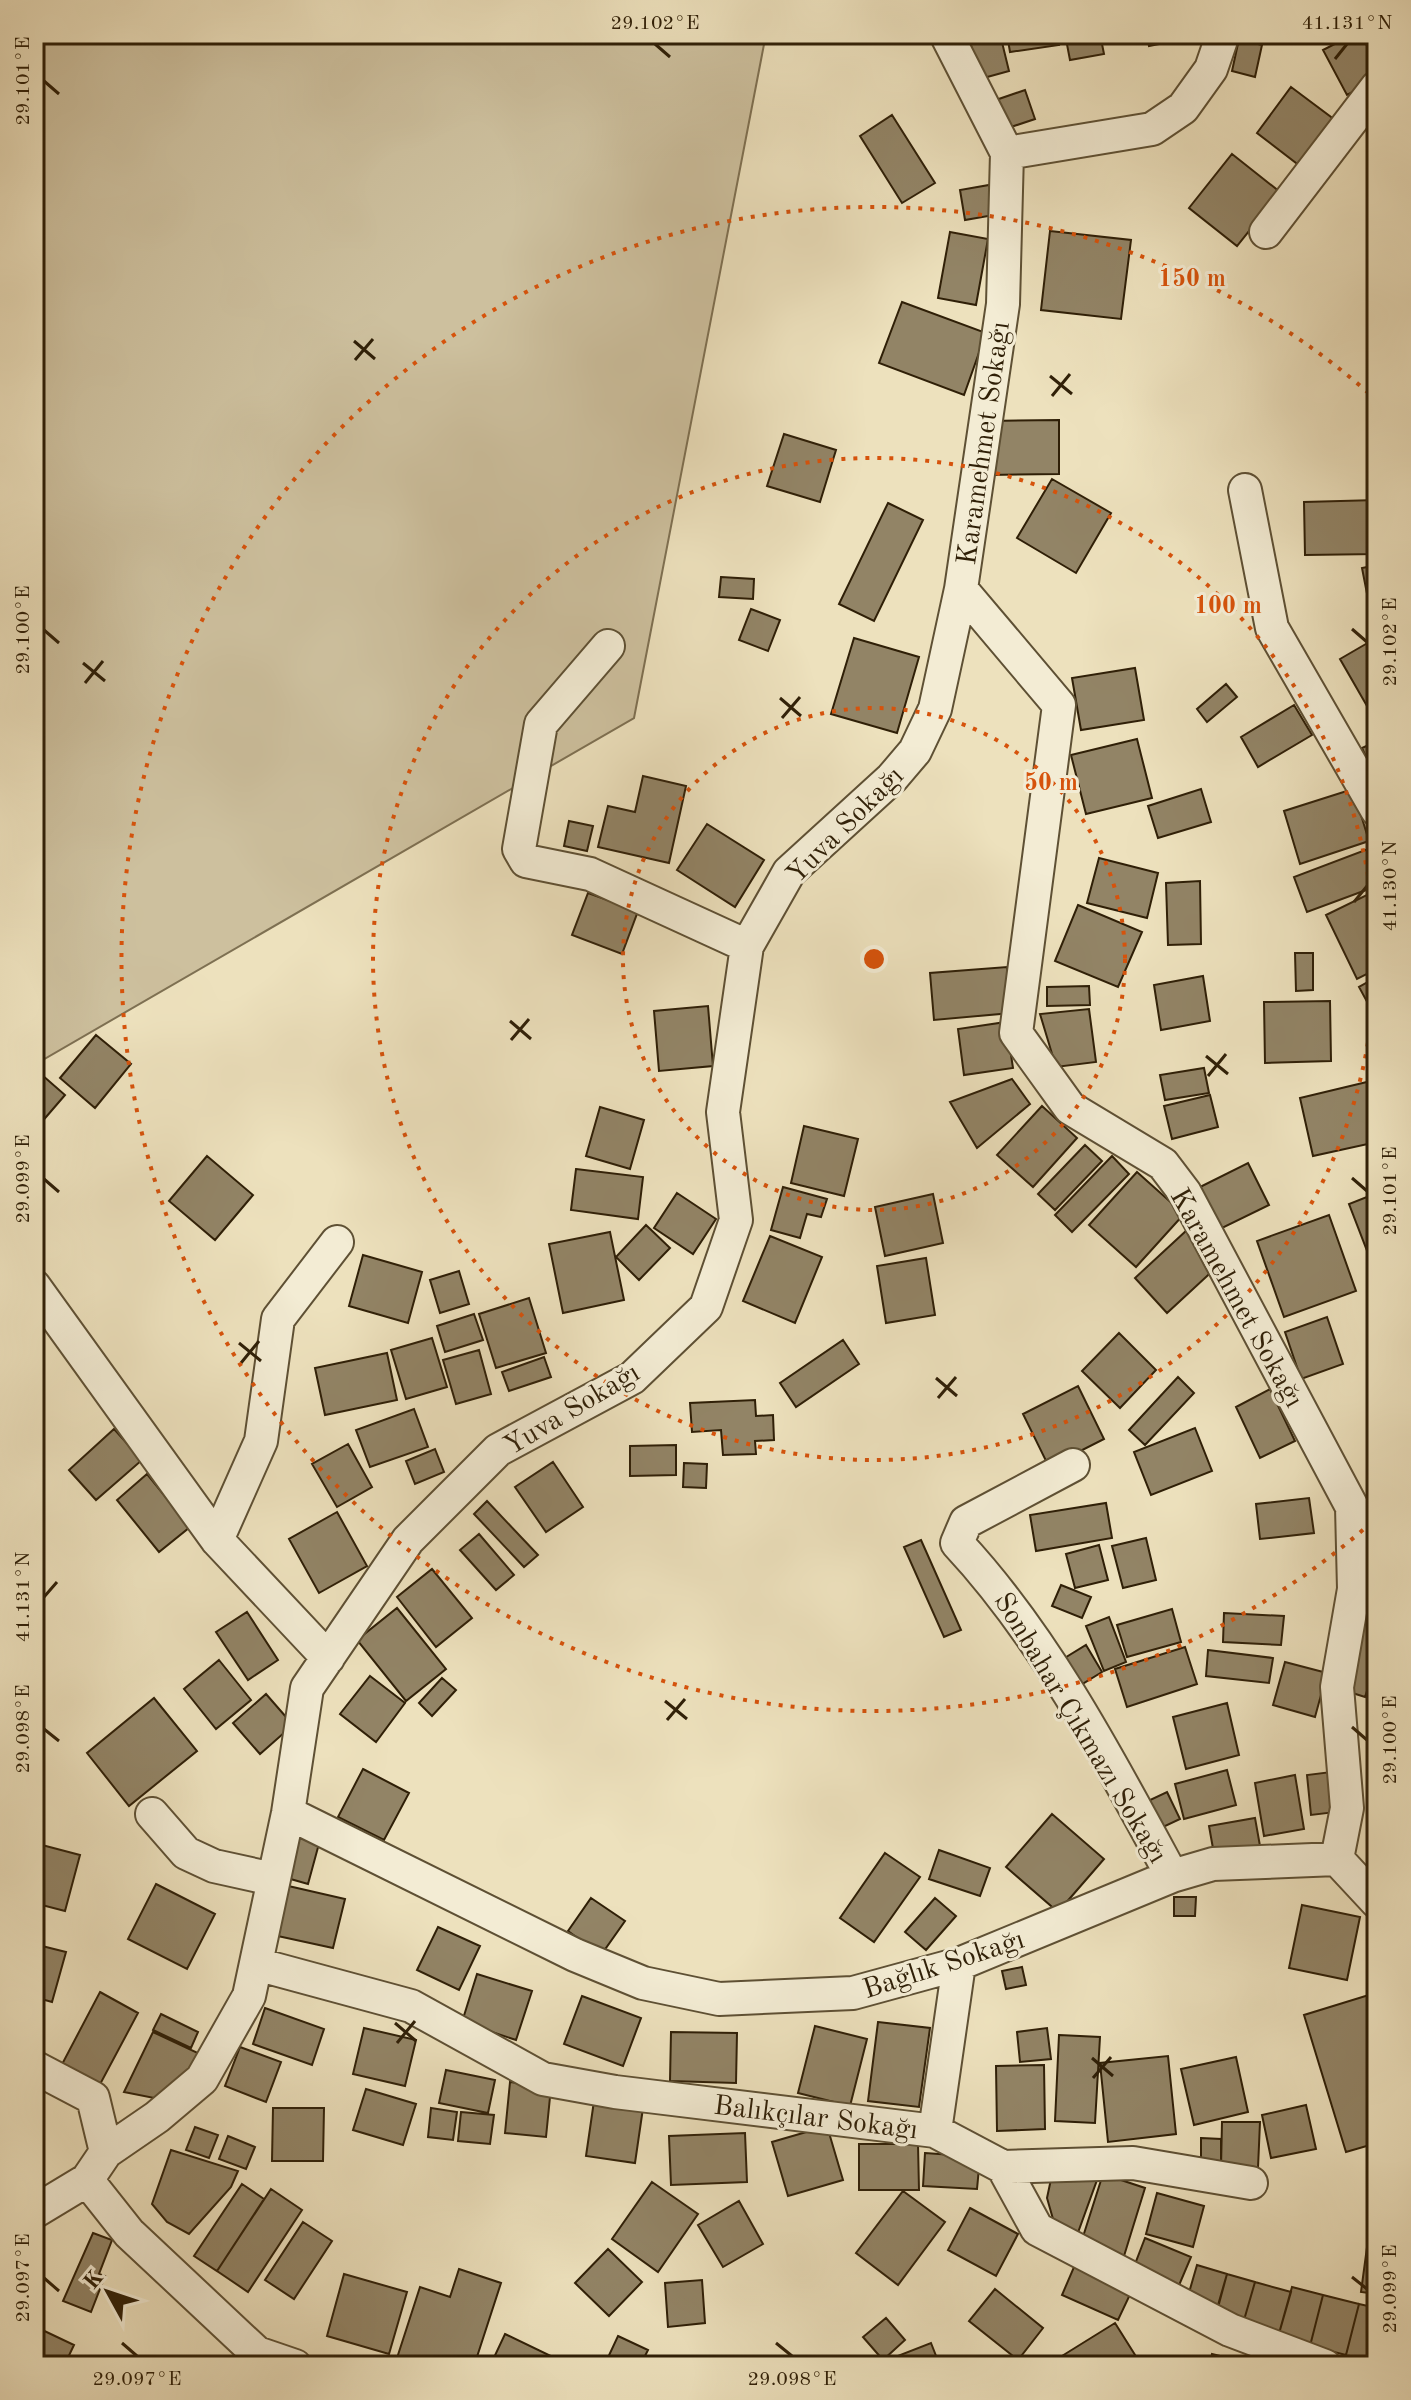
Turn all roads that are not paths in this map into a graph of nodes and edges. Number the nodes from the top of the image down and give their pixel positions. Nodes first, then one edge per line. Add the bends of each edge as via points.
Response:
1 (946, 34) edge
2 (1223, 34) edge
3 (1377, 87) edge
4 (1007, 153) junction
5 (1266, 232) dead end
6 (1245, 490) dead end
7 (961, 589) junction
8 (608, 646) dead end
9 (1377, 810) edge
10 (747, 946) junction
11 (337, 1242) dead end
12 (34, 1286) edge
13 (1073, 1465) dead end
14 (217, 1540) junction
15 (328, 1658) junction
16 (288, 1813) junction
17 (152, 1814) dead end
18 (1337, 1859) junction
19 (1172, 1876) junction
20 (273, 1879) junction
21 (1377, 1902) edge
22 (256, 1964) junction
23 (959, 1964) junction
24 (34, 2067) edge
25 (935, 2131) junction
26 (106, 2152) junction
27 (1003, 2167) junction
28 (87, 2180) junction
29 (1251, 2183) dead end
30 (34, 2212) edge
31 (1316, 2365) edge
32 (295, 2366) edge

1 - 4 street, Karamehmet Sokağı
2 - 4 street via 1211,69 1183,108 1152,129
3 - 5 street
4 - 7 street, Karamehmet Sokağı via 1003,304
6 - 9 street via 1272,628
7 - 10 street, Yuva Sokağı via 935,709 915,751 789,872
7 - 18 street, Karamehmet Sokağı via 1059,705 1016,1033 1070,1108 1163,1164 1185,1193 1352,1507 1354,1589 1337,1687 1347,1808
8 - 10 street via 541,724 519,849 526,861 590,874
10 - 15 street, Yuva Sokağı via 723,1112 736,1220 706,1307 632,1378 498,1450 408,1540
11 - 14 street via 278,1319 261,1441
12 - 14 street
13 - 19 street, Sonbahar Çıkmazı Sokağı via 966,1522 957,1543 992,1580 1041,1653
14 - 15 street
15 - 16 street, Yuva Sokağı via 307,1688
16 - 20 street, Yuva Sokağı
16 - 23 street, Bağlık Sokağı via 575,1955 643,1983 719,1999 853,1993
17 - 20 street via 186,1853 214,1866
18 - 19 street, Bağlık Sokağı via 1213,1864
18 - 21 street
19 - 23 street, Bağlık Sokağı
20 - 22 street, Yuva Sokağı
22 - 25 street, Balıkçılar Sokağı via 411,2006 543,2079
22 - 26 street, Yuva Sokağı via 249,1996 202,2079
23 - 25 street
24 - 26 street via 93,2098
25 - 27 street, Balıkçılar Sokağı
26 - 28 street
27 - 29 street via 1133,2163
27 - 31 street via 1037,2229 1230,2330
28 - 30 street
28 - 32 street via 129,2233 257,2353

